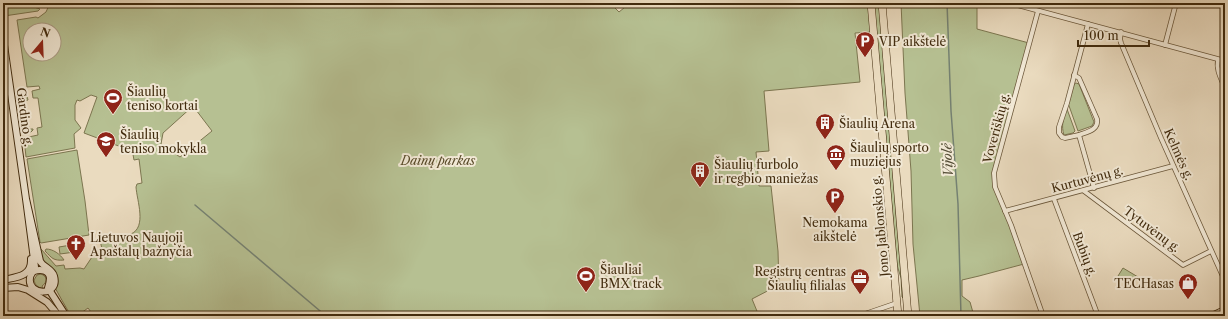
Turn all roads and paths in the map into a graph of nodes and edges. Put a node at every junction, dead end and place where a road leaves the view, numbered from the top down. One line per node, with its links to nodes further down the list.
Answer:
1 (871, 3): 33 (main road, Jono Jablonskio g.)
2 (882, 3): 32 (main road, Jono Jablonskio g.)
3 (1010, 3): 5 (street)
4 (1176, 3): 10 (street)
5 (1025, 5): 6 (street)
6 (1038, 11): 7 (street); 21 (street, Voveriškių g.)
7 (1088, 24): 8 (street); 13 (street)
8 (1121, 32): 10 (street); 16 (street, Kelmės g.)
9 (3, 38): 19 (main road, Gardino g.)
10 (1165, 45): 12 (street)
11 (1225, 49): 12 (street)
12 (1222, 61): 14 (street)
13 (1074, 75): 15 (street); 15 (street)
14 (1225, 88)
15 (1079, 135): 17 (street)
16 (1173, 166): 17 (street, Kurtuvėnų g.); 23 (street, Kelmės g.)
17 (1094, 188): 18 (street, Kurtuvėnų g.)
18 (1084, 191): 20 (street, Kurtuvėnų g.); 23 (street, Tytuvėnų g.)
19 (26, 199): 22 (main road, Gardino g.); 30 (main road, Gardino g.)
20 (1054, 199): 21 (street, Kurtuvėnų g.); 42 (street, Bubių g.)
21 (1005, 211): 41 (street, Voveriškių g.)
22 (29, 227): 24 (main road, Gardino g.); 26 (main road)
23 (1211, 251): 27 (street, Kelmės g.)
24 (34, 271): 25 (main road); 30 (main road, Gardino g.)
25 (30, 277): 26 (main road); 28 (main road)
26 (3, 281)
27 (1225, 281)
28 (31, 284): 29 (main road); 31 (main road)
29 (3, 288): 35 (main road)
30 (51, 288): 31 (main road); 36 (main road, Gardino g.); 37 (main road)
31 (41, 292): 35 (main road)
32 (907, 303): 33 (main road); 40 (main road, Jono Jablonskio g.)
33 (897, 304): 38 (street); 39 (main road, Jono Jablonskio g.)
34 (1225, 311): 43 (highway)
35 (60, 316)
36 (66, 316)
37 (69, 316)
38 (859, 316)
39 (898, 316)
40 (908, 316)
41 (1043, 316)
42 (1098, 316)
43 (1214, 316)

